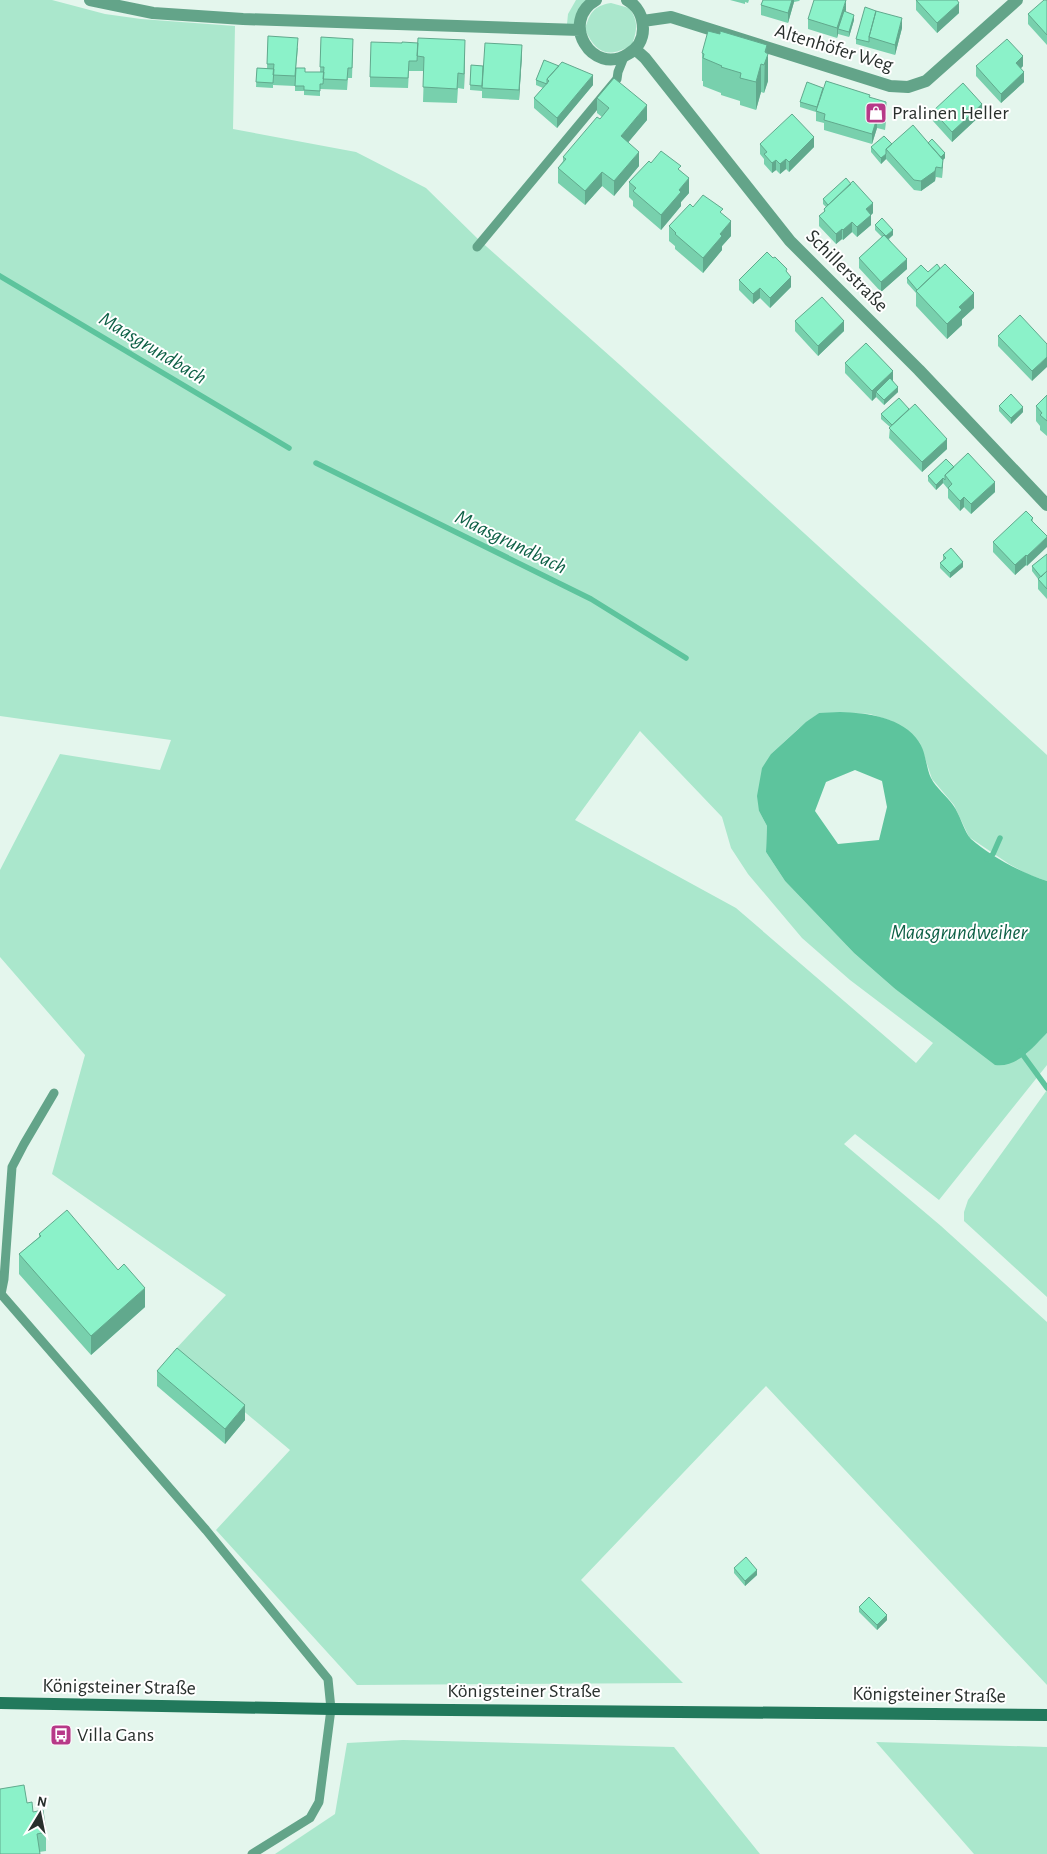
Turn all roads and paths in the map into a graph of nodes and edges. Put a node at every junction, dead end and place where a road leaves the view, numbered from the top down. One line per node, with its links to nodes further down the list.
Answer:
1 (90, 0): 6 (street)
2 (596, 0): 6 (street)
3 (627, 0): 5 (street)
4 (1017, 0): 5 (street, Altenhöfer Weg)
5 (643, 21): 7 (street)
6 (580, 30): 8 (street)
7 (636, 50): 8 (street); 10 (street, Schillerstraße)
8 (624, 57): 9 (lane)
9 (477, 247)
10 (1047, 504)
11 (54, 1093): 13 (lane)
12 (0, 1703): 13 (main road, Königsteiner Straße)
13 (331, 1709): 14 (main road, Königsteiner Straße); 15 (lane)
14 (1047, 1715)
15 (252, 1854)

